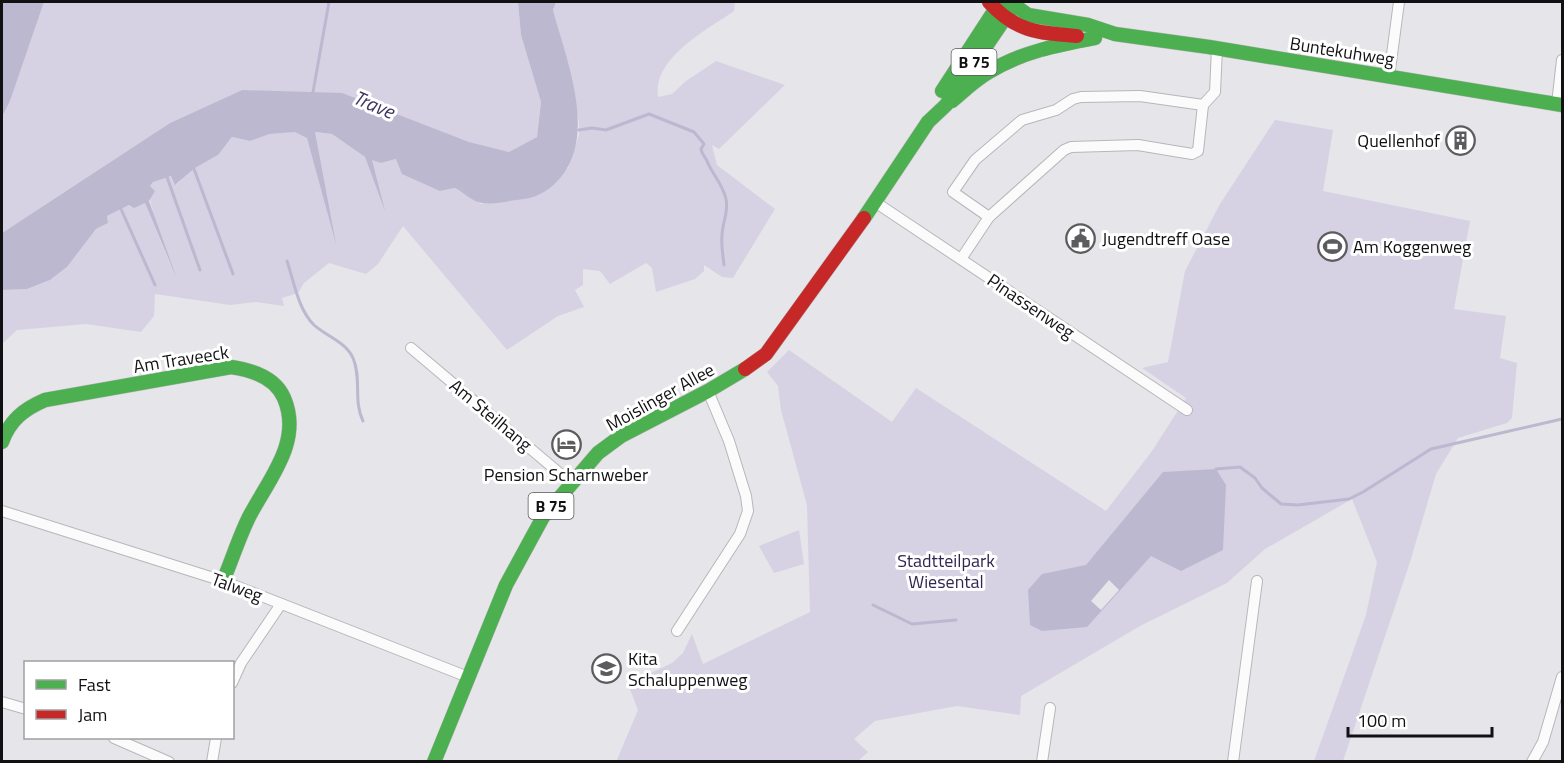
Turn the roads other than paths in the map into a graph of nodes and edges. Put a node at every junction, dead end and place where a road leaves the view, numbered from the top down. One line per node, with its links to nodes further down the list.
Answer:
1 (1399, 2): 8 (street)
2 (1013, 3): 3 (main road, Moislinger Allee / B 75); 4 (main road, Buntekuhweg)
3 (997, 8): 5 (main road, Buntekuhweg); 9 (main road, Moislinger Allee / B 75); 12 (main road, Moislinger Allee / B 75)
4 (1115, 34): 5 (main road, Buntekuhweg); 6 (main road, Buntekuhweg)
5 (1095, 38): 9 (main road)
6 (1217, 48): 8 (main road, Buntekuhweg); 10 (street)
7 (1563, 60): 11 (street)
8 (1389, 77): 11 (main road, Buntekuhweg)
9 (946, 105): 12 (main road, Moislinger Allee / B 75)
10 (1203, 105): 14 (street); 14 (street)
11 (1560, 105)
12 (928, 122): 13 (main road, Moislinger Allee / B 75)
13 (875, 202): 15 (street, Pinassenweg); 17 (main road, Moislinger Allee / B 75)
14 (989, 217): 15 (street)
15 (961, 259): 18 (street, Pinassenweg)
16 (411, 348): 20 (street, Am Steilhang)
17 (708, 392): 20 (main road, Moislinger Allee / B 75); 25 (street)
18 (1187, 410)
19 (2, 442): 22 (main road, Am Traveeck)
20 (570, 482): 26 (main road, Moislinger Allee / B 75)
21 (2, 511): 22 (street, Talweg)
22 (223, 581): 24 (street, Talweg)
23 (1257, 581): 38 (street)
24 (281, 604): 26 (street, Talweg); 28 (street)
25 (676, 631)
26 (468, 677): 36 (main road, Moislinger Allee / B 75)
27 (1563, 677): 39 (street)
28 (234, 679)
29 (2, 702): 30 (street)
30 (24, 708)
31 (1050, 708): 37 (street)
32 (116, 739): 34 (street)
33 (216, 739): 35 (street)
34 (169, 762)
35 (212, 762)
36 (434, 762)
37 (1042, 762)
38 (1233, 762)
39 (1532, 762)

